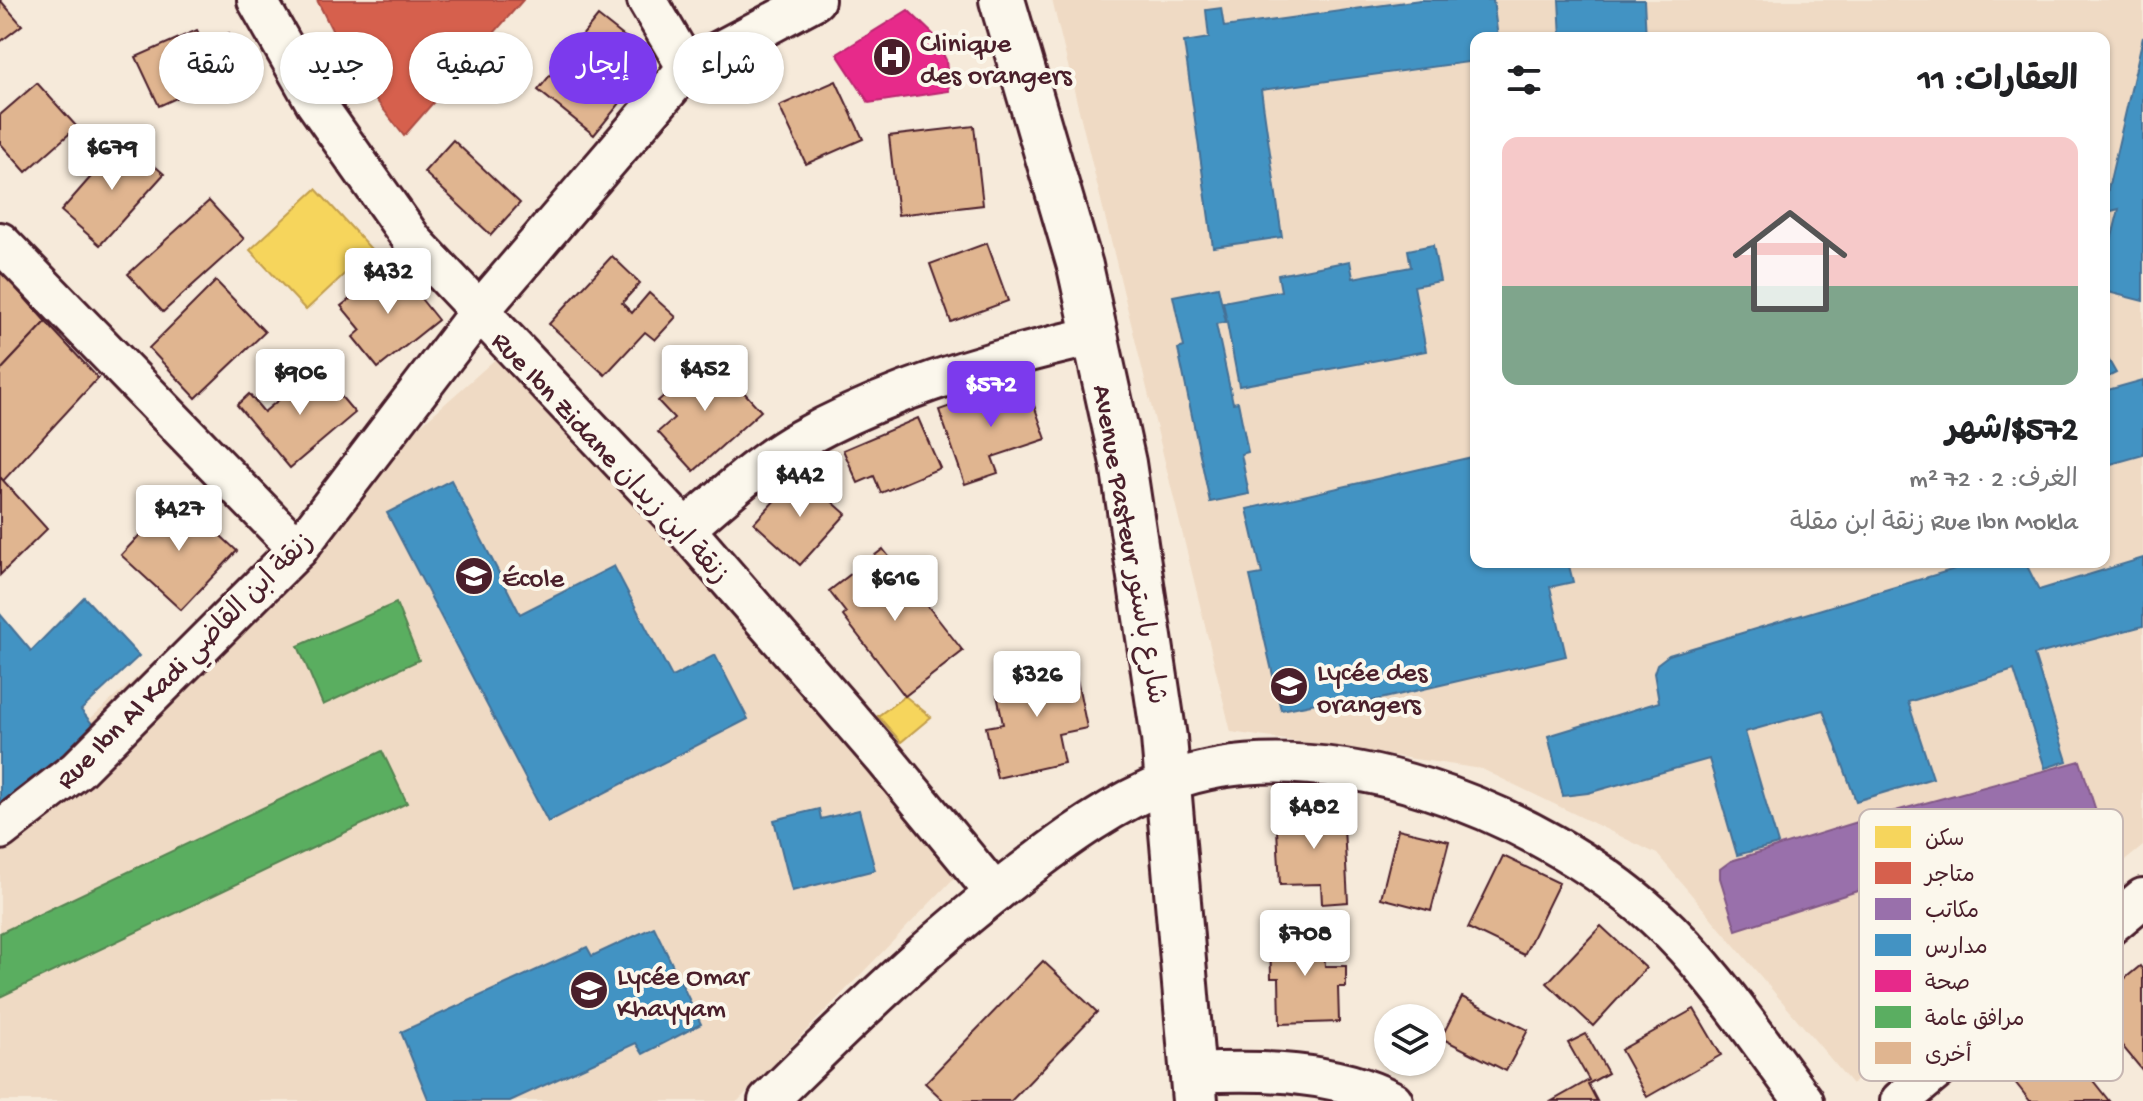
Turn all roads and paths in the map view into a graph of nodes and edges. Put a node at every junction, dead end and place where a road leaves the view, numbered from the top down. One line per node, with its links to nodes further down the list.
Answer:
1 (257, 0): 9 (street, Rue Ibn Zidane زنقة ابن زيدان)
2 (647, 0): 6 (street)
3 (815, 0): 5 (street, Rue Ibn Al Kadi زنقة ابن القاضي)
4 (1002, 0): 10 (street, Avenue Pasteur شارع باستور)
5 (755, 32)
6 (673, 44)
7 (673, 84): 9 (street, Rue Ibn Al Kadi زنقة ابن القاضي)
8 (0, 242): 12 (street)
9 (478, 313): 11 (street, Rue Ibn Zidane زنقة ابن زيدان); 12 (street, Rue Ibn Al Kadi زنقة ابن القاضي)
10 (1095, 336): 11 (street); 13 (street, Avenue Pasteur شارع باستور)
11 (685, 529): 15 (street, Rue Ibn Zidane زنقة ابن زيدان)
12 (298, 549): 14 (street, Rue Ibn Al Kadi زنقة ابن القاضي)
13 (1169, 781): 15 (street); 19 (street, Avenue Pasteur شارع باستور); 22 (street)
14 (0, 830)
15 (995, 893): 20 (street)
16 (2143, 898): 17 (street)
17 (2123, 915)
18 (1924, 1081): 23 (street)
19 (1194, 1087): 21 (street)
20 (768, 1101)
21 (1393, 1101)
22 (1804, 1101)
23 (1900, 1101)

